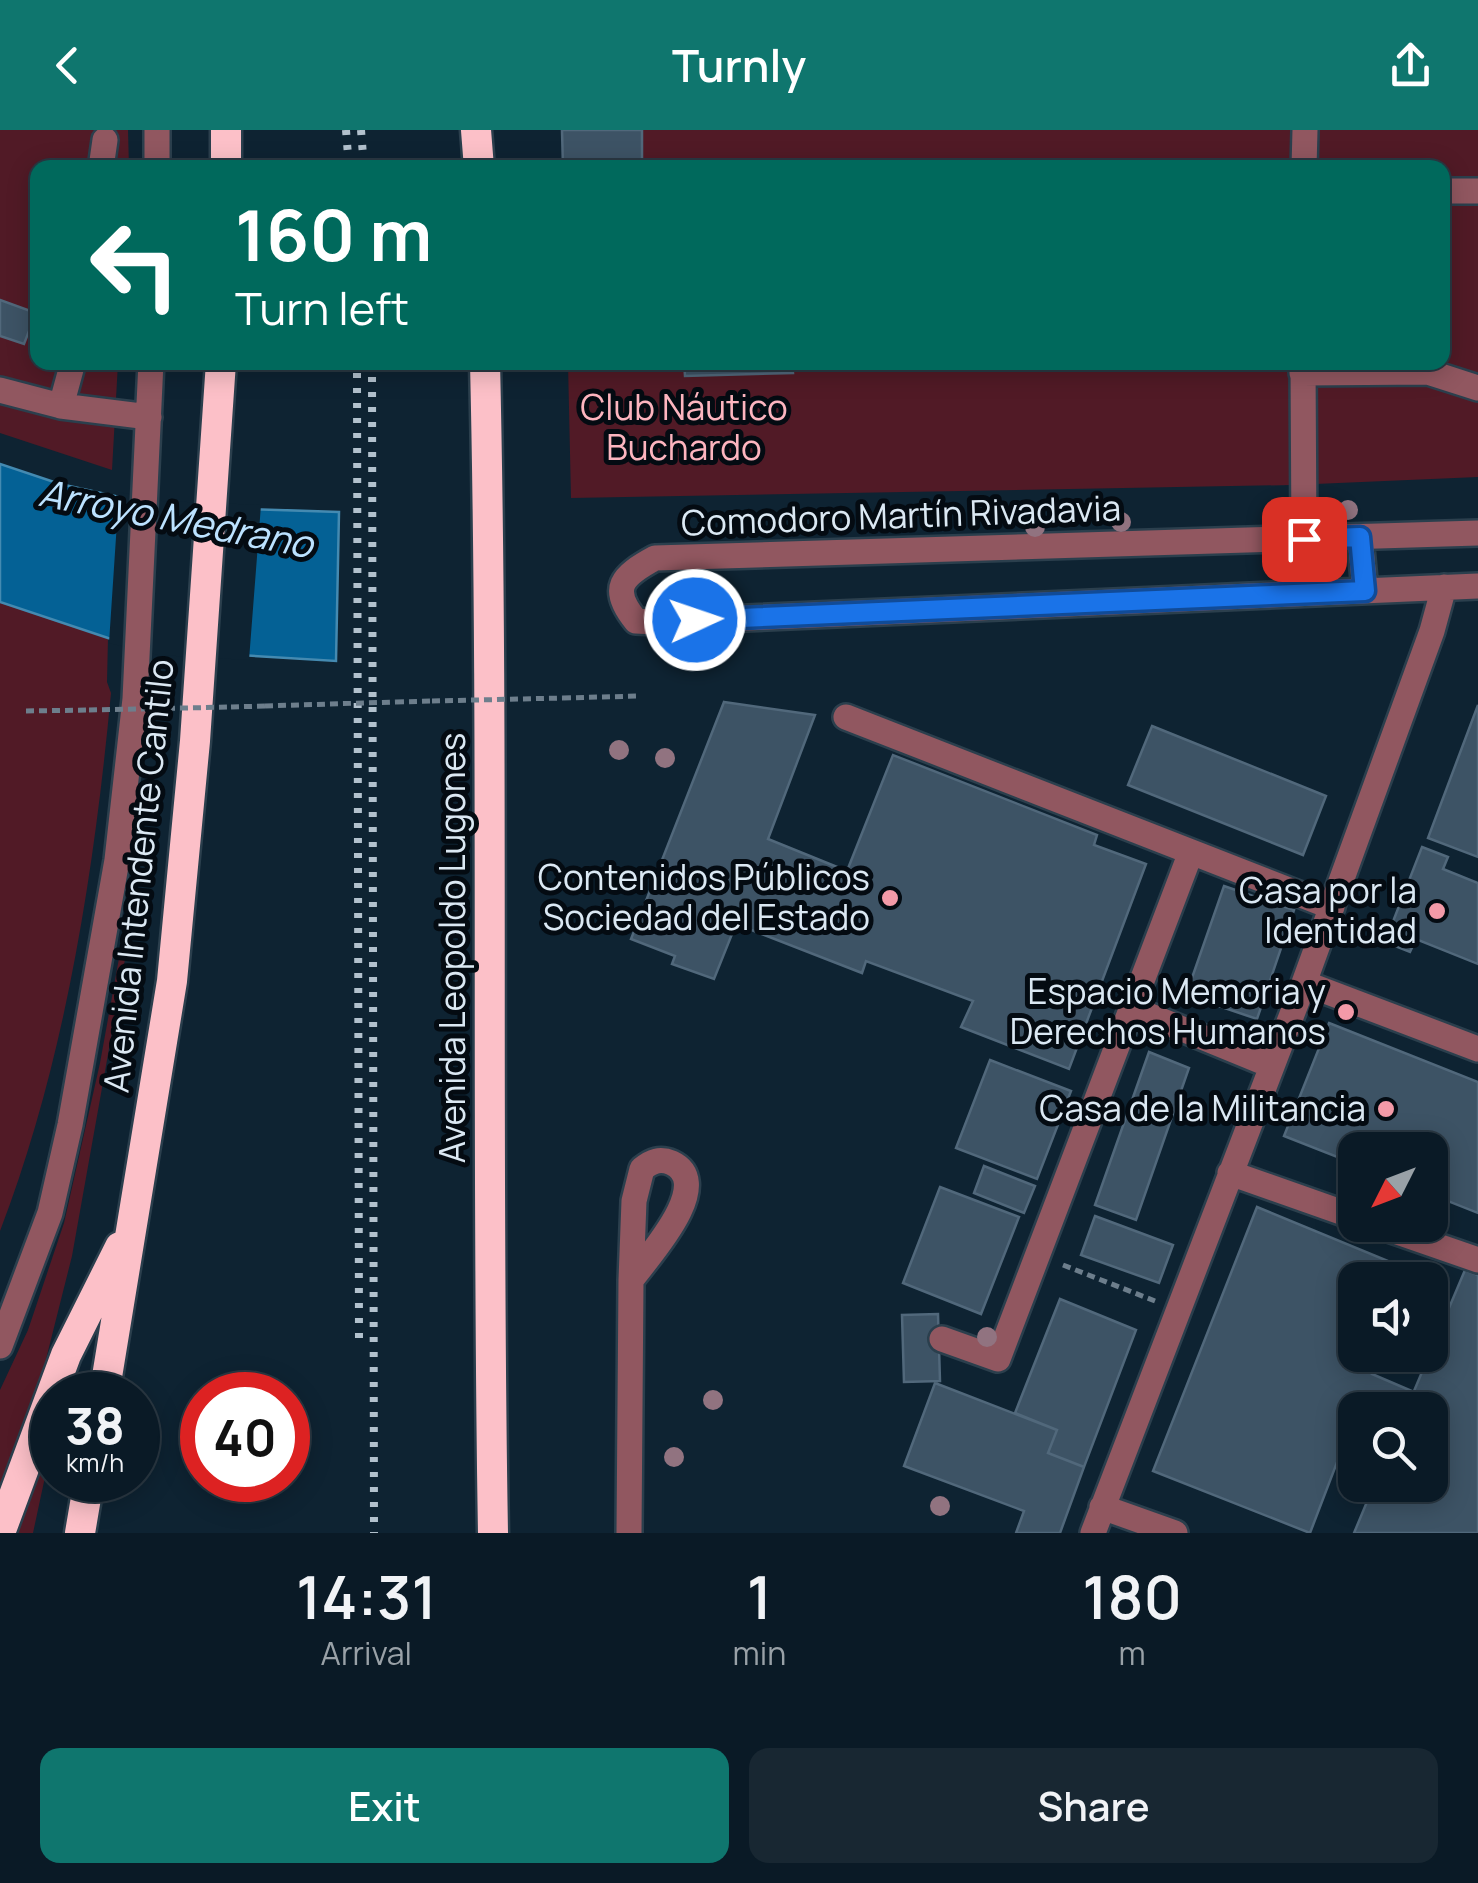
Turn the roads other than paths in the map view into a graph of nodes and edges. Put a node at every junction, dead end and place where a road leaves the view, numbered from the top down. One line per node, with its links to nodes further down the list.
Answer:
1 (157, 130): 7 (street)
2 (226, 130): 8 (highway)
3 (476, 130): 9 (highway)
4 (1305, 130): 10 (street)
5 (106, 140): 6 (street)
6 (102, 160)
7 (157, 160)
8 (226, 160)
9 (478, 160)
10 (1304, 160)
11 (1450, 191): 12 (street)
12 (1478, 191)
13 (70, 370): 21 (street)
14 (151, 370): 22 (street, Avenida Intendente Cantilo)
15 (221, 370): 38 (highway, Avenida Intendente Cantilo)
16 (485, 370): 49 (highway, Avenida Leopoldo Lugones)
17 (1302, 370): 25 (street)
18 (1418, 370): 19 (street)
19 (1478, 388)
20 (0, 390): 21 (street)
21 (61, 406): 22 (street)
22 (149, 416): 43 (street, Avenida Intendente Cantilo)
23 (1478, 533): 24 (street, Comodoro Martín Rivadavia)
24 (1360, 537): 25 (street, Comodoro Martín Rivadavia); 28 (street)
25 (1304, 539): 28 (street, Comodoro Martín Rivadavia)
26 (1478, 586): 27 (street, Comodoro Martín Rivadavia)
27 (1444, 587): 28 (street, Comodoro Martín Rivadavia); 31 (street)
28 (1365, 591)
29 (846, 718): 30 (street)
30 (1192, 852): 31 (street); 33 (street)
31 (1332, 907): 32 (street)
32 (1304, 983): 34 (street); 35 (street)
33 (1130, 1008): 35 (street); 42 (street)
34 (1478, 1050)
35 (1270, 1065): 36 (street)
36 (1230, 1173): 37 (street); 46 (street)
37 (1338, 1211)
38 (134, 1218): 44 (highway, Avenida Intendente Cantilo); 47 (highway)
39 (1426, 1242): 40 (street)
40 (1478, 1260)
41 (631, 1280): 50 (street)
42 (942, 1339)
43 (0, 1346)
44 (108, 1372)
45 (85, 1502): 48 (highway)
46 (1102, 1506): 51 (street); 52 (street)
47 (0, 1533)
48 (80, 1533)
49 (493, 1533)
50 (629, 1533)
51 (1092, 1533)
52 (1175, 1533)

